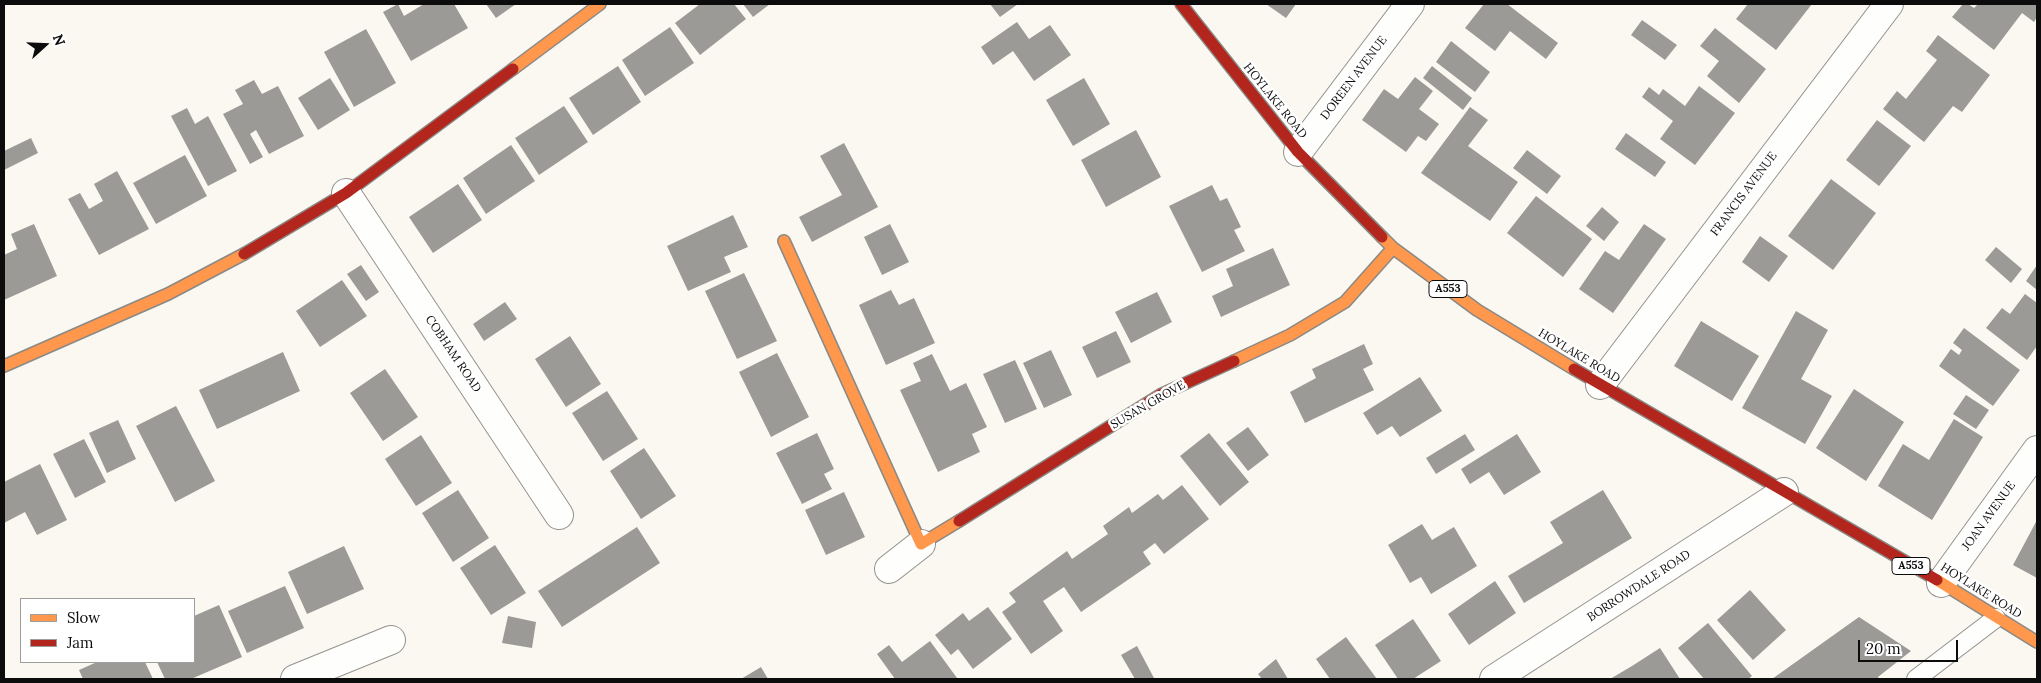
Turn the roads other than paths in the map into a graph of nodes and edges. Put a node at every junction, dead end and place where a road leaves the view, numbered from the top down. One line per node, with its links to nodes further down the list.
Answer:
1 (600, 4): 6 (street)
2 (1181, 4): 5 (street, HOYLAKE ROAD / A553)
3 (1410, 4): 5 (street, DOREEN AVENUE)
4 (1889, 4): 10 (street, FRANCIS AVENUE)
5 (1298, 152): 8 (street, HOYLAKE ROAD / A553)
6 (346, 193): 9 (street); 13 (street, COBHAM ROAD)
7 (784, 241): 14 (street)
8 (1393, 248): 10 (street, HOYLAKE ROAD / A553); 14 (street, SUSAN GROVE)
9 (4, 366)
10 (1600, 385): 12 (street, HOYLAKE ROAD / A553)
11 (2037, 450): 16 (street, JOAN AVENUE)
12 (1784, 492): 16 (street, HOYLAKE ROAD / A553); 21 (street, BORROWDALE ROAD)
13 (559, 515)
14 (921, 544): 15 (street, SUSAN GROVE)
15 (890, 569)
16 (1941, 583): 17 (street, HOYLAKE ROAD / A553)
17 (1996, 618): 19 (street, HOYLAKE ROAD / A553); 22 (lane)
18 (391, 640): 20 (street)
19 (2037, 642)
20 (296, 679)
21 (1494, 679)
22 (1916, 679)

